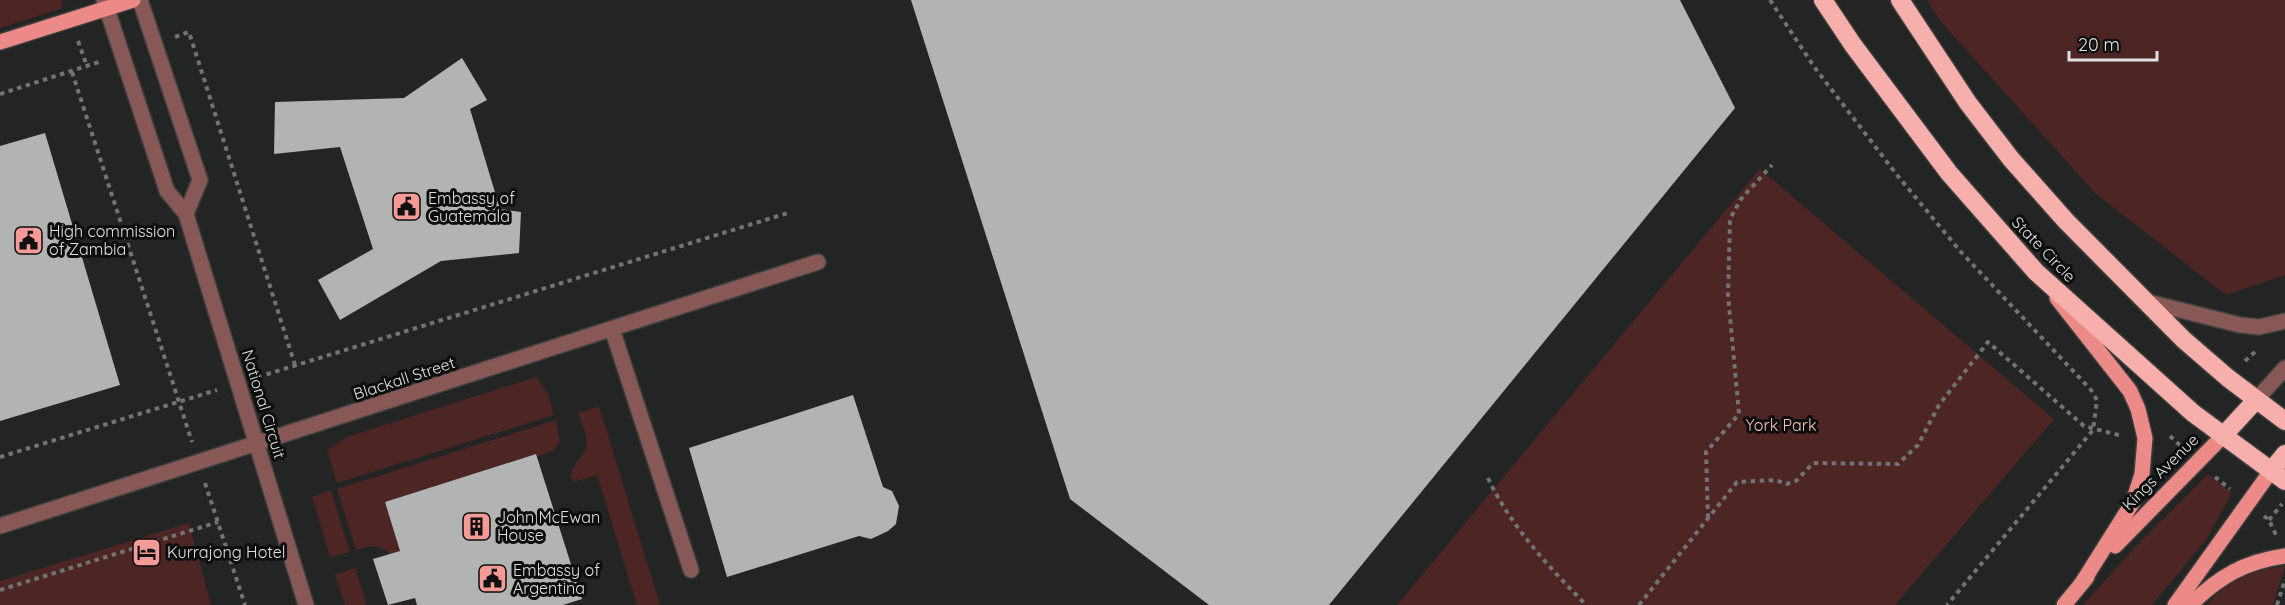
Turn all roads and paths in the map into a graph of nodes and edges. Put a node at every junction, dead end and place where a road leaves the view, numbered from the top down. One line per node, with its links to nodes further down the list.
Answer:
1 (133, 0): 6 (main road)
2 (140, 0): 14 (street)
3 (1770, 0): 26 (path)
4 (1823, 0): 16 (highway, State Circle)
5 (1900, 0): 17 (highway)
6 (105, 4): 8 (main road); 14 (street, National Circuit)
7 (173, 38): 20 (path)
8 (0, 42)
9 (81, 47): 10 (path)
10 (72, 72): 11 (path); 24 (path)
11 (0, 94)
12 (1772, 165): 40 (path)
13 (791, 212): 20 (path)
14 (186, 214): 22 (street, National Circuit)
15 (818, 262): 19 (street, Blackall Street)
16 (2036, 272): 28 (highway, State Circle); 46 (main road)
17 (2144, 301): 18 (street); 23 (highway)
18 (2285, 321)
19 (612, 329): 31 (street, Blackall Street); 44 (street)
20 (295, 365): 22 (path)
21 (2285, 368): 23 (street, Kings Avenue)
22 (239, 383): 24 (path); 31 (street, National Circuit)
23 (2256, 400): 25 (highway); 28 (highway, Kings Avenue)
24 (179, 401): 30 (path); 33 (path)
25 (2285, 421)
26 (2093, 430): 29 (path); 40 (path); 52 (path)
27 (2170, 436): 34 (path)
28 (2223, 436): 34 (main road, Kings Avenue); 35 (highway, State Circle)
29 (2127, 437)
30 (191, 438)
31 (257, 444): 42 (street, Blackall Street); 49 (street, National Circuit)
32 (2285, 453): 35 (highway)
33 (0, 457)
34 (2197, 461): 39 (path); 46 (main road, Kings Avenue)
35 (2278, 476): 39 (main road)
36 (1488, 478): 50 (path)
37 (208, 491): 41 (path)
38 (2285, 500): 39 (path)
39 (2247, 502): 54 (main road)
40 (1708, 519): 51 (path)
41 (218, 522): 47 (path); 48 (path)
42 (0, 526)
43 (2285, 556): 55 (main road)
44 (691, 570)
45 (2285, 579): 56 (path)
46 (2082, 583): 53 (main road, Kings Avenue)
47 (0, 590)
48 (244, 604)
49 (306, 605)
50 (1586, 605)
51 (1639, 605)
52 (1947, 605)
53 (2064, 605)
54 (2175, 605)
55 (2190, 605)
56 (2277, 605)

